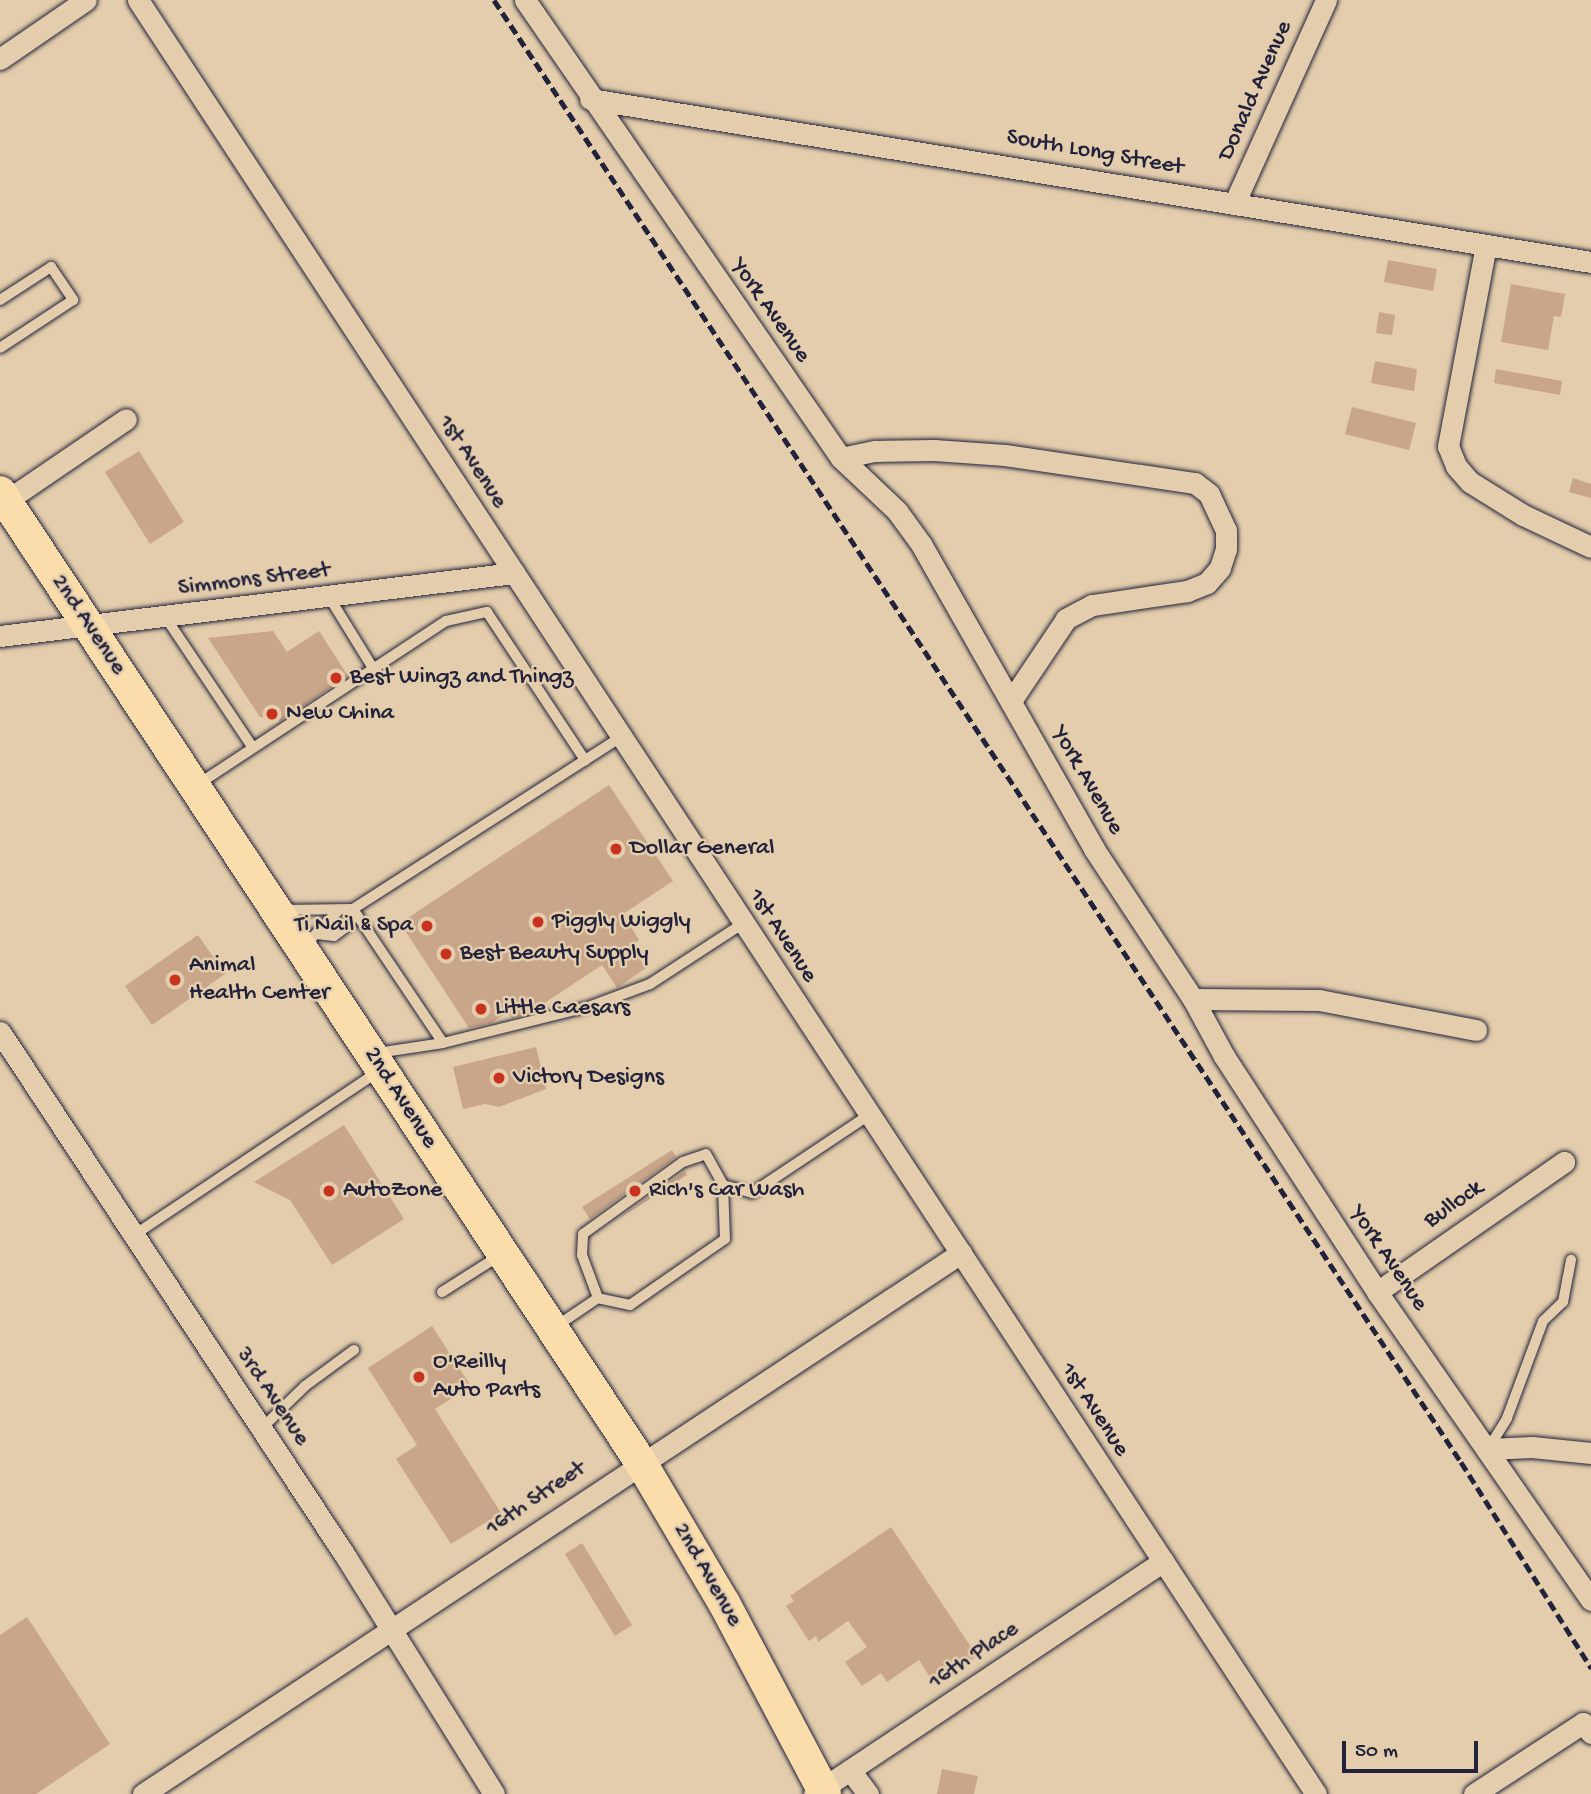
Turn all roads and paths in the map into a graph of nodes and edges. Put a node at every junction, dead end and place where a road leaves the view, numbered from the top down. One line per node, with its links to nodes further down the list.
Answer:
1 (86, 0): 5 (street)
2 (138, 0): 16 (street, 1st Avenue)
3 (525, 0): 6 (street, York Avenue)
4 (1326, 0): 7 (street, Donald Avenue)
5 (0, 60)
6 (590, 99): 7 (street, South Long Street); 13 (street, York Avenue)
7 (1234, 204): 8 (street, South Long Street)
8 (1486, 245): 9 (street, South Long Street); 15 (street)
9 (1591, 262)
10 (0, 300): 11 (lane)
11 (0, 348)
12 (126, 419): 14 (street)
13 (841, 458): 22 (street, York Avenue); 22 (street)
14 (3, 497): 19 (main road, 2nd Avenue)
15 (1591, 547)
16 (514, 573): 17 (street, Simmons Street); 23 (street, 1st Avenue)
17 (329, 597): 18 (street, Simmons Street); 21 (lane)
18 (166, 618): 19 (street, Simmons Street); 24 (lane)
19 (87, 623): 20 (street, Simmons Street); 26 (main road, 2nd Avenue)
20 (0, 636)
21 (374, 670): 24 (lane); 25 (lane)
22 (1011, 701): 32 (street, York Avenue)
23 (621, 737): 25 (lane); 30 (street, 1st Avenue)
24 (253, 748): 26 (lane)
25 (585, 760): 27 (lane)
26 (194, 786): 28 (main road, 2nd Avenue)
27 (353, 909): 29 (lane); 31 (lane); 35 (lane)
28 (278, 910): 29 (lane); 31 (main road, 2nd Avenue)
29 (338, 911): 31 (lane)
30 (743, 924): 35 (lane); 37 (street, 1st Avenue)
31 (309, 940): 36 (main road, 2nd Avenue)
32 (1193, 999): 33 (street); 45 (street, York Avenue)
33 (1476, 1030)
34 (0, 1032): 40 (street, 3rd Avenue)
35 (443, 1043): 36 (lane)
36 (376, 1062): 40 (lane); 41 (main road, 2nd Avenue)
37 (869, 1115): 39 (lane); 42 (street, 1st Avenue)
38 (1564, 1162): 45 (street, Bullock)
39 (723, 1185): 46 (lane); 46 (lane)
40 (134, 1235): 49 (street, 3rd Avenue)
41 (502, 1253): 44 (lane); 47 (main road, 2nd Avenue)
42 (961, 1253): 52 (street, 16th Street); 53 (street, 1st Avenue)
43 (1571, 1260): 50 (lane)
44 (442, 1292)
45 (1377, 1292): 50 (street, York Avenue)
46 (598, 1298): 47 (lane)
47 (552, 1329): 52 (main road, 2nd Avenue)
48 (354, 1350): 49 (lane)
49 (262, 1428): 55 (street, 3rd Avenue)
50 (1488, 1449): 51 (street); 54 (street, York Avenue)
51 (1591, 1453)
52 (639, 1461): 55 (street, 16th Street); 58 (main road, 2nd Avenue)
53 (1164, 1561): 57 (street, 16th Place); 62 (street, 1st Avenue)
54 (1591, 1600)
55 (388, 1629): 59 (street, 16th Street); 60 (street, 3rd Avenue)
56 (1587, 1728): 63 (street)
57 (850, 1770): 58 (street, 16th Place); 61 (street)
58 (820, 1792)
59 (143, 1794)
60 (494, 1794)
61 (867, 1794)
62 (1316, 1794)
63 (1474, 1794)

